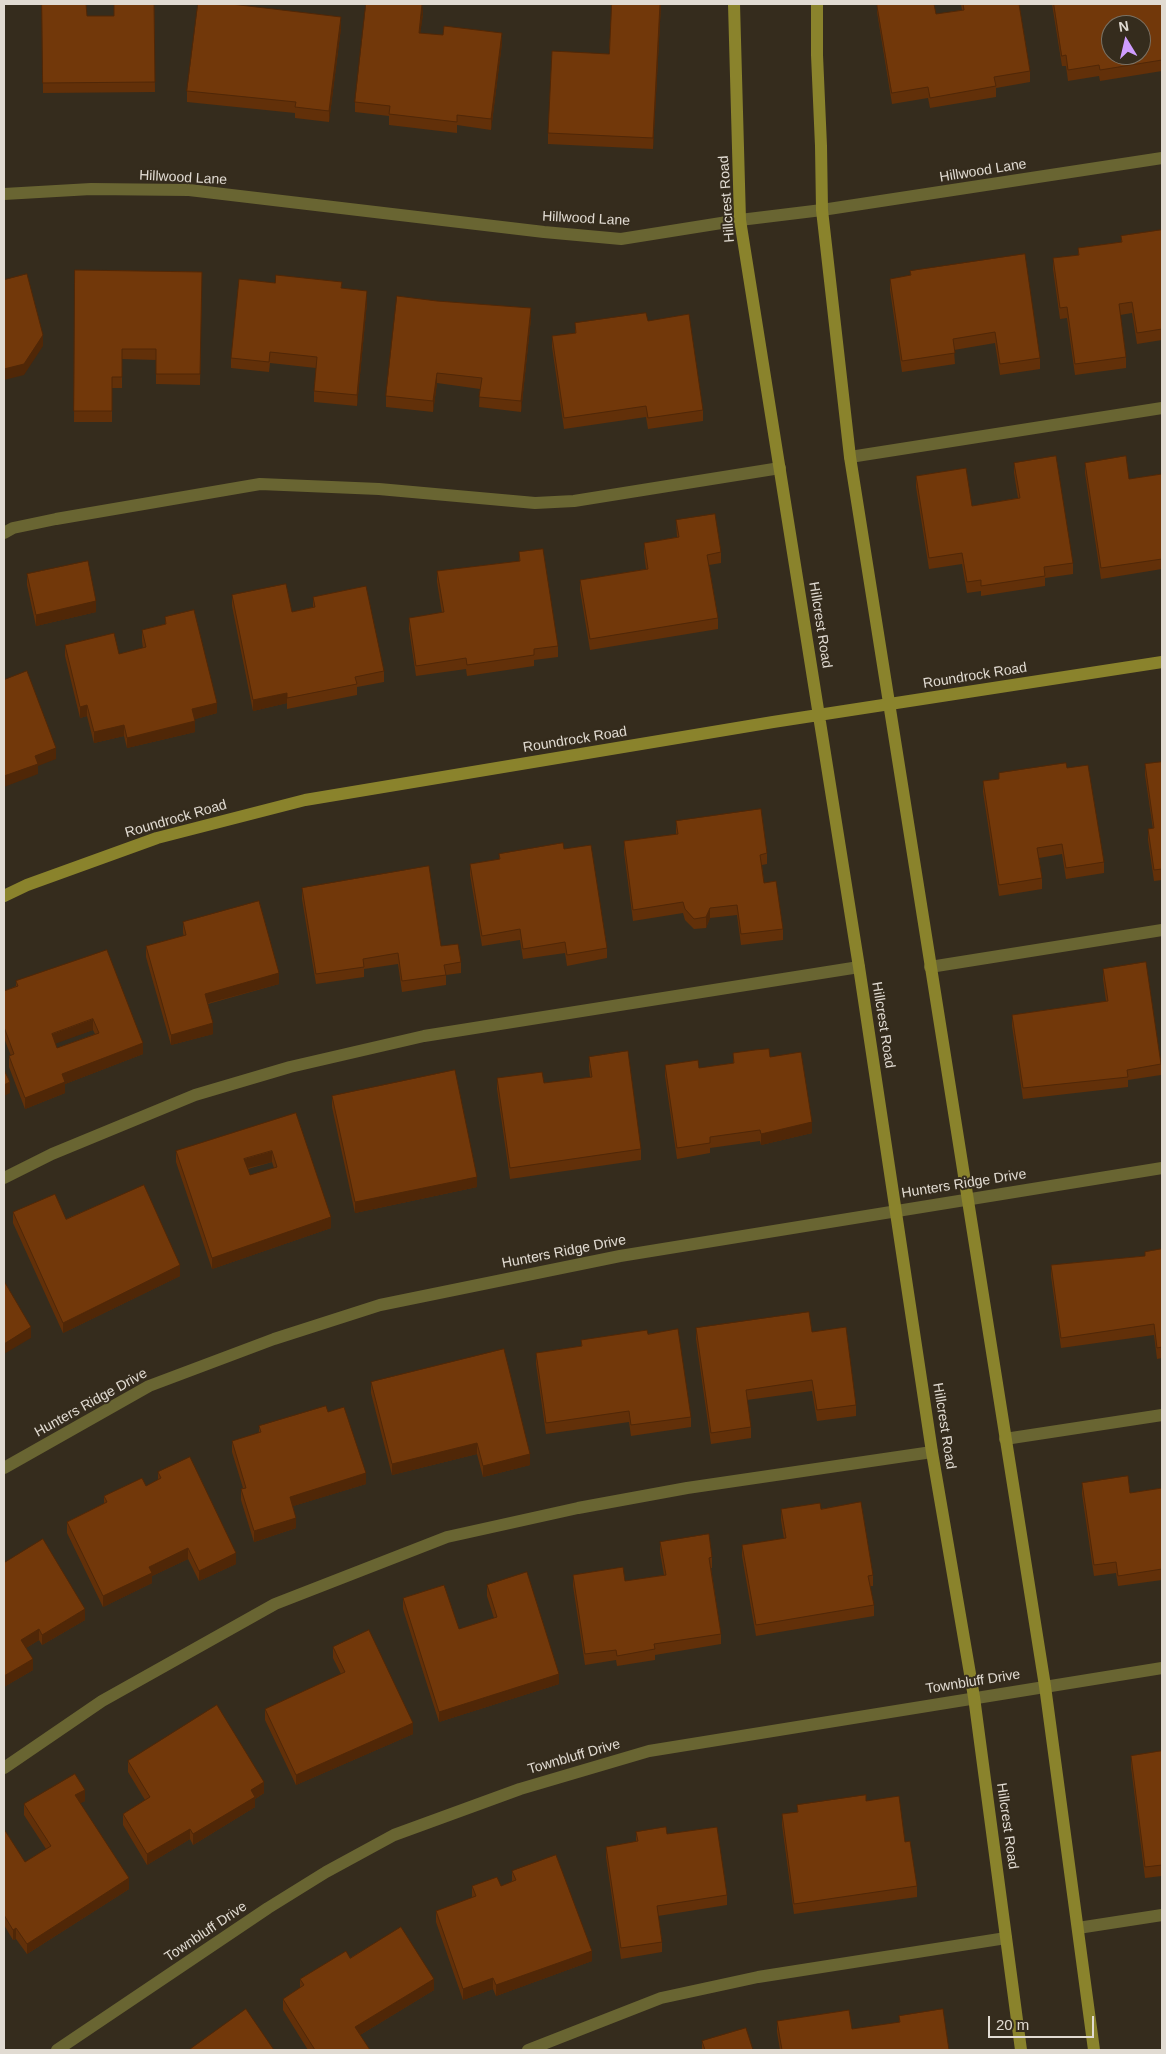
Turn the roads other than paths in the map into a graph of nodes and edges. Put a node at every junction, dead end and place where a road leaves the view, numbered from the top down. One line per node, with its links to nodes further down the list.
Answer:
1 (734, 4): 6 (main road, Hillcrest Road)
2 (817, 4): 5 (main road)
3 (1162, 158): 5 (street, Hillwood Lane)
4 (4, 194): 6 (street, Hillwood Lane)
5 (822, 210): 6 (street, Hillwood Lane); 8 (main road)
6 (740, 220): 9 (main road, Hillcrest Road)
7 (1162, 408): 8 (street)
8 (850, 457): 12 (main road)
9 (780, 468): 10 (street); 13 (main road, Hillcrest Road)
10 (4, 533)
11 (1162, 662): 12 (main road, Roundrock Road)
12 (888, 704): 13 (main road, Roundrock Road); 17 (main road)
13 (818, 715): 14 (main road, Roundrock Road); 16 (main road, Hillcrest Road)
14 (4, 896)
15 (1162, 930): 17 (street)
16 (858, 967): 19 (street); 21 (main road, Hillcrest Road)
17 (930, 967): 20 (main road)
18 (1162, 1168): 20 (street, Hunters Ridge Drive)
19 (4, 1178)
20 (967, 1198): 21 (street, Hunters Ridge Drive); 23 (main road)
21 (896, 1210): 24 (main road, Hillcrest Road); 25 (street, Hunters Ridge Drive)
22 (1162, 1415): 23 (street)
23 (1004, 1439): 27 (main road)
24 (932, 1452): 28 (main road, Hillcrest Road); 29 (street)
25 (4, 1468)
26 (1162, 1668): 27 (street, Townbluff Drive)
27 (1045, 1686): 28 (street, Townbluff Drive); 31 (main road)
28 (974, 1697): 32 (main road, Hillcrest Road); 33 (street, Townbluff Drive)
29 (4, 1768)
30 (1162, 1915): 31 (street)
31 (1078, 1928): 36 (main road)
32 (1006, 1938): 34 (street); 35 (main road, Hillcrest Road)
33 (58, 2050)
34 (528, 2050)
35 (1021, 2050)
36 (1094, 2050)

